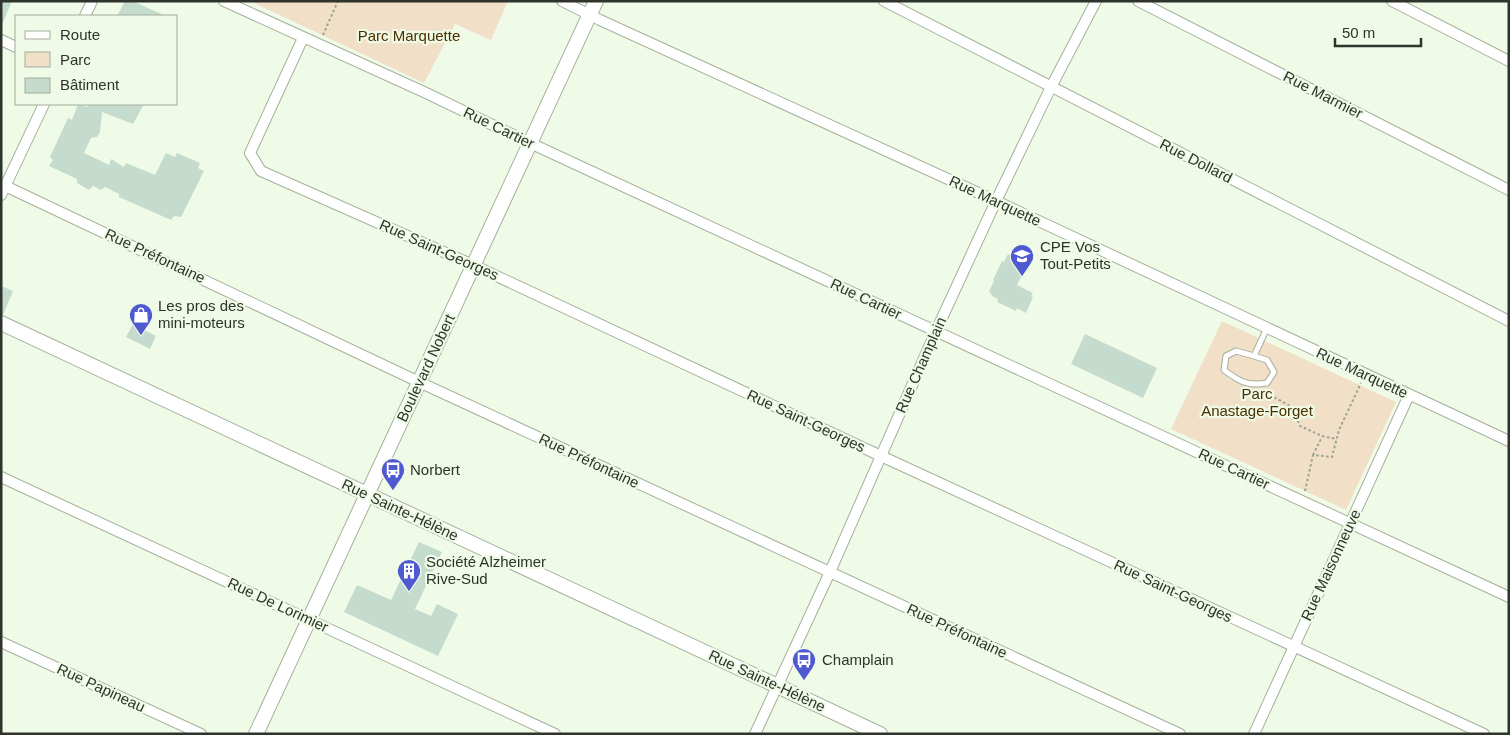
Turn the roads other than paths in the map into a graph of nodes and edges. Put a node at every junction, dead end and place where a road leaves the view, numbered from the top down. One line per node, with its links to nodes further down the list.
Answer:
1 (92, 1): 9 (street)
2 (224, 1): 11 (street, Rue Cartier)
3 (562, 1): 10 (street, Rue Marquette)
4 (596, 1): 10 (street, Boulevard Nobert)
5 (884, 1): 15 (street, Rue Dollard)
6 (1096, 1): 15 (street, Rue Champlain)
7 (1138, 1): 19 (street, Rue Marmier)
8 (1392, 1): 14 (street)
9 (85, 15)
10 (590, 15): 17 (street, Boulevard Nobert); 20 (street, Rue Marquette)
11 (303, 38): 17 (street, Rue Cartier); 21 (street, Rue Saint-Georges)
12 (1, 40): 13 (street)
13 (15, 47)
14 (1509, 61)
15 (1051, 87): 20 (street, Rue Champlain); 22 (street, Rue Dollard)
16 (44, 105): 18 (street)
17 (530, 143): 21 (street, Boulevard Nobert); 25 (street, Rue Cartier)
18 (3, 188): 27 (street, Rue Préfontaine)
19 (1509, 190)
20 (996, 201): 24 (street, Rue Marquette); 25 (street, Rue Champlain)
21 (474, 265): 27 (street, Boulevard Nobert); 30 (street, Rue Saint-Georges)
22 (1509, 321)
23 (1, 323): 32 (street, Rue Sainte-Hélène)
24 (1267, 328): 26 (lane); 28 (street, Rue Marquette)
25 (936, 331): 30 (street, Rue Champlain); 33 (street, Rue Cartier)
26 (1254, 356): 26 (lane)
27 (419, 382): 32 (street, Boulevard Nobert); 34 (street, Rue Préfontaine)
28 (1409, 395): 29 (street, Rue Marquette); 33 (street, Rue Maisonneuve)
29 (1509, 441)
30 (881, 456): 34 (street, Rue Champlain); 38 (street, Rue Saint-Georges)
31 (1, 477): 36 (street, Rue De Lorimier)
32 (367, 494): 36 (street, Boulevard Nobert); 39 (street, Rue Sainte-Hélène)
33 (1351, 523): 35 (street, Rue Cartier); 38 (street, Rue Maisonneuve)
34 (830, 572): 39 (street, Rue Champlain); 45 (street, Rue Préfontaine)
35 (1509, 597)
36 (309, 619): 41 (street, Boulevard Nobert); 42 (street, Rue De Lorimier)
37 (1, 642): 40 (street, Rue Papineau)
38 (1294, 647): 46 (street, Rue Maisonneuve); 47 (street, Rue Saint-Georges)
39 (777, 686): 43 (street, Rue Champlain); 44 (street, Rue Sainte-Hélène)
40 (201, 734)
41 (256, 734)
42 (555, 734)
43 (754, 734)
44 (880, 734)
45 (1180, 734)
46 (1254, 734)
47 (1484, 734)

